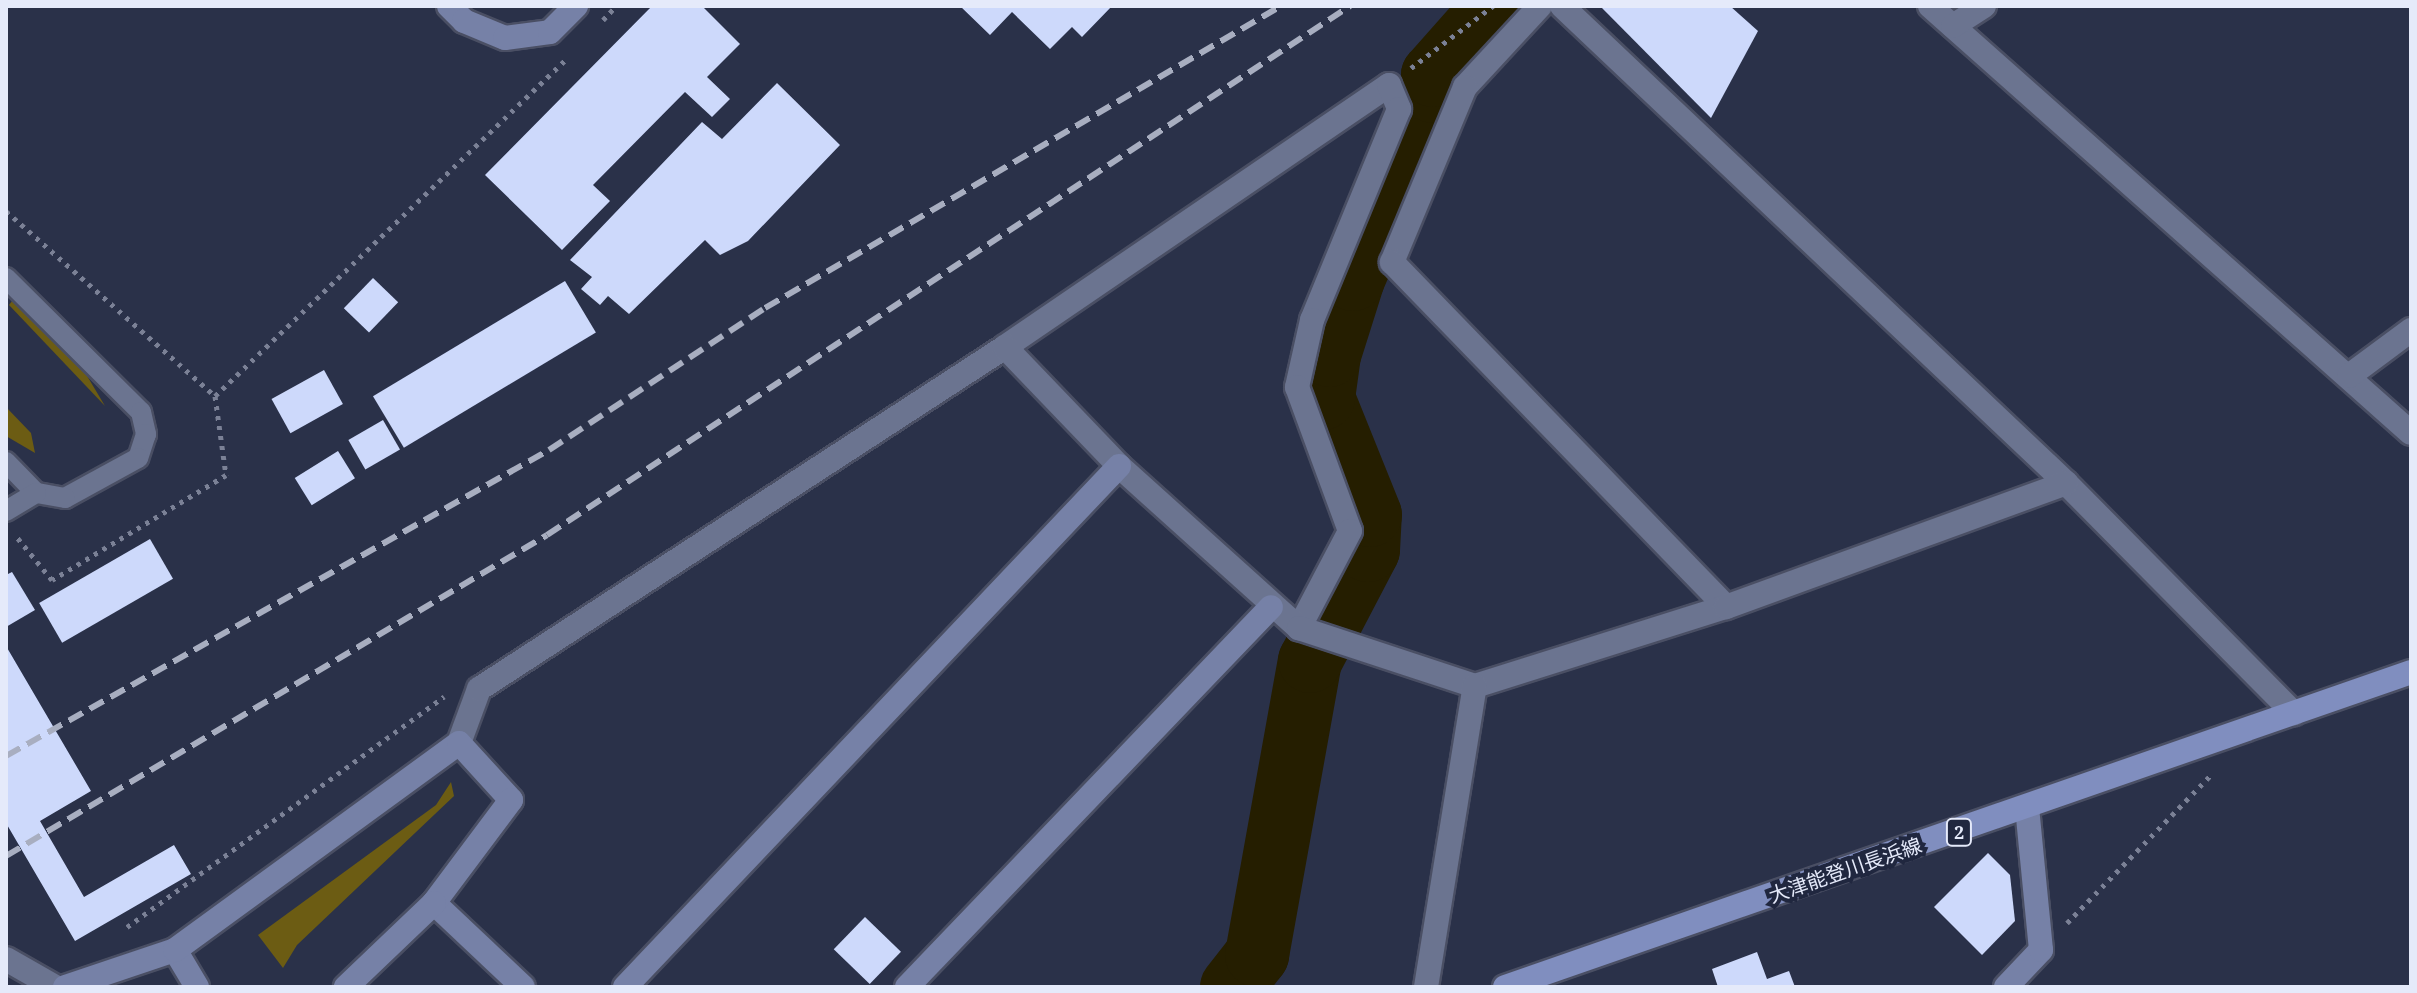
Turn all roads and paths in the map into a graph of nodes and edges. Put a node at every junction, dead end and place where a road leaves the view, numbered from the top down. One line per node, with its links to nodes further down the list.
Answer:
1 (449, 6): 2 (street)
2 (576, 6)
3 (616, 6): 10 (path)
4 (1493, 6): 12 (path)
5 (1540, 6): 25 (street)
6 (1562, 6): 21 (street)
7 (1930, 6): 9 (street)
8 (1984, 6): 9 (street)
9 (1953, 26): 16 (street)
10 (594, 29)
11 (572, 52): 17 (path)
12 (1389, 85): 15 (street); 26 (street)
13 (6, 278): 22 (lane)
14 (2411, 330): 16 (street)
15 (1005, 347): 20 (street); 31 (street)
16 (2349, 376): 18 (street)
17 (215, 396)
18 (2411, 433)
19 (6, 462): 22 (lane)
20 (1119, 466): 24 (street); 44 (street)
21 (2066, 483): 25 (street); 30 (street)
22 (36, 493): 23 (lane)
23 (6, 511)
24 (1271, 607): 26 (street); 45 (street)
25 (1726, 607): 28 (street)
26 (1302, 630): 28 (street)
27 (2411, 672): 30 (main road, 大津能登川長浜線 / 2)
28 (1475, 686): 46 (street)
29 (444, 697): 35 (path)
30 (2294, 713): 33 (main road, 大津能登川長浜線 / 2)
31 (459, 743): 34 (street); 36 (street)
32 (2215, 770): 37 (path)
33 (2027, 808): 37 (street); 47 (main road, 大津能登川長浜線 / 2)
34 (434, 903): 42 (street); 43 (street)
35 (127, 927)
36 (175, 950): 40 (street); 41 (street)
37 (2041, 950): 48 (street)
38 (6, 959): 39 (street)
39 (55, 987)
40 (65, 987)
41 (197, 987)
42 (346, 987)
43 (523, 987)
44 (625, 987)
45 (907, 987)
46 (1426, 987)
47 (1505, 987)
48 (2006, 987)

